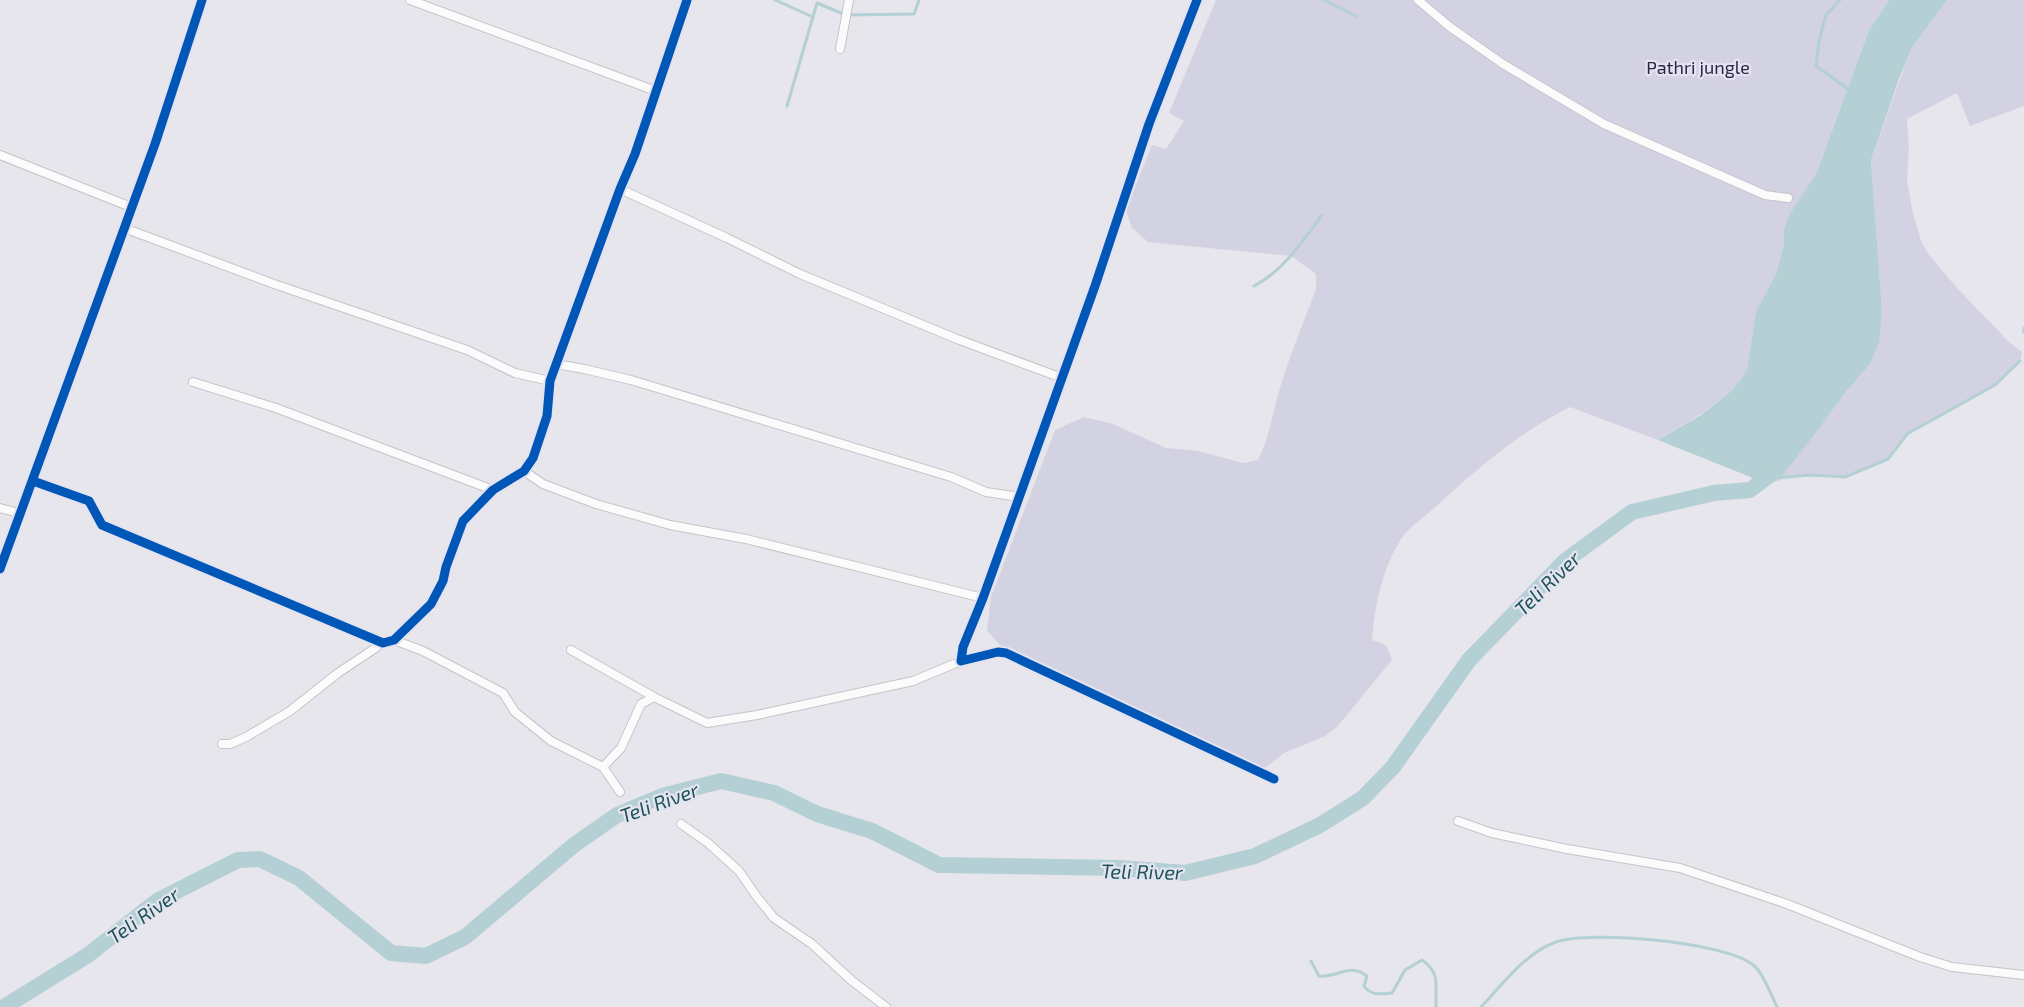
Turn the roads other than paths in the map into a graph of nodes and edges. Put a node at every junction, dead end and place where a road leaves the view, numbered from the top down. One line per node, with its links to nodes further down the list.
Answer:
1 (202, 0): 12 (street)
2 (410, 0): 8 (street)
3 (687, 0): 8 (street)
4 (849, 0): 7 (street)
5 (1197, 0): 15 (street)
6 (1418, 0): 11 (street)
7 (840, 49)
8 (656, 90): 10 (street)
9 (0, 155): 12 (street)
10 (620, 189): 14 (street); 15 (street)
11 (1788, 198)
12 (131, 207): 13 (street)
13 (124, 228): 16 (street); 19 (street)
14 (556, 364): 16 (street); 21 (street)
15 (1062, 378): 21 (street)
16 (550, 381): 18 (street)
17 (193, 382): 20 (street)
18 (524, 471): 20 (street); 25 (street)
19 (33, 481): 23 (street); 27 (street)
20 (494, 490): 26 (street)
21 (1019, 497): 25 (street)
22 (0, 508): 23 (street)
23 (19, 513): 24 (street)
24 (0, 569)
25 (983, 598): 29 (street)
26 (394, 640): 27 (street); 32 (street)
27 (383, 643): 31 (street)
28 (571, 650): 30 (street)
29 (962, 661): 30 (street); 33 (street)
30 (654, 697): 32 (street)
31 (222, 744)
32 (603, 767): 34 (street)
33 (1274, 779)
34 (620, 792)
35 (1458, 821): 37 (street)
36 (681, 824): 38 (street)
37 (2024, 975)
38 (886, 1007)

